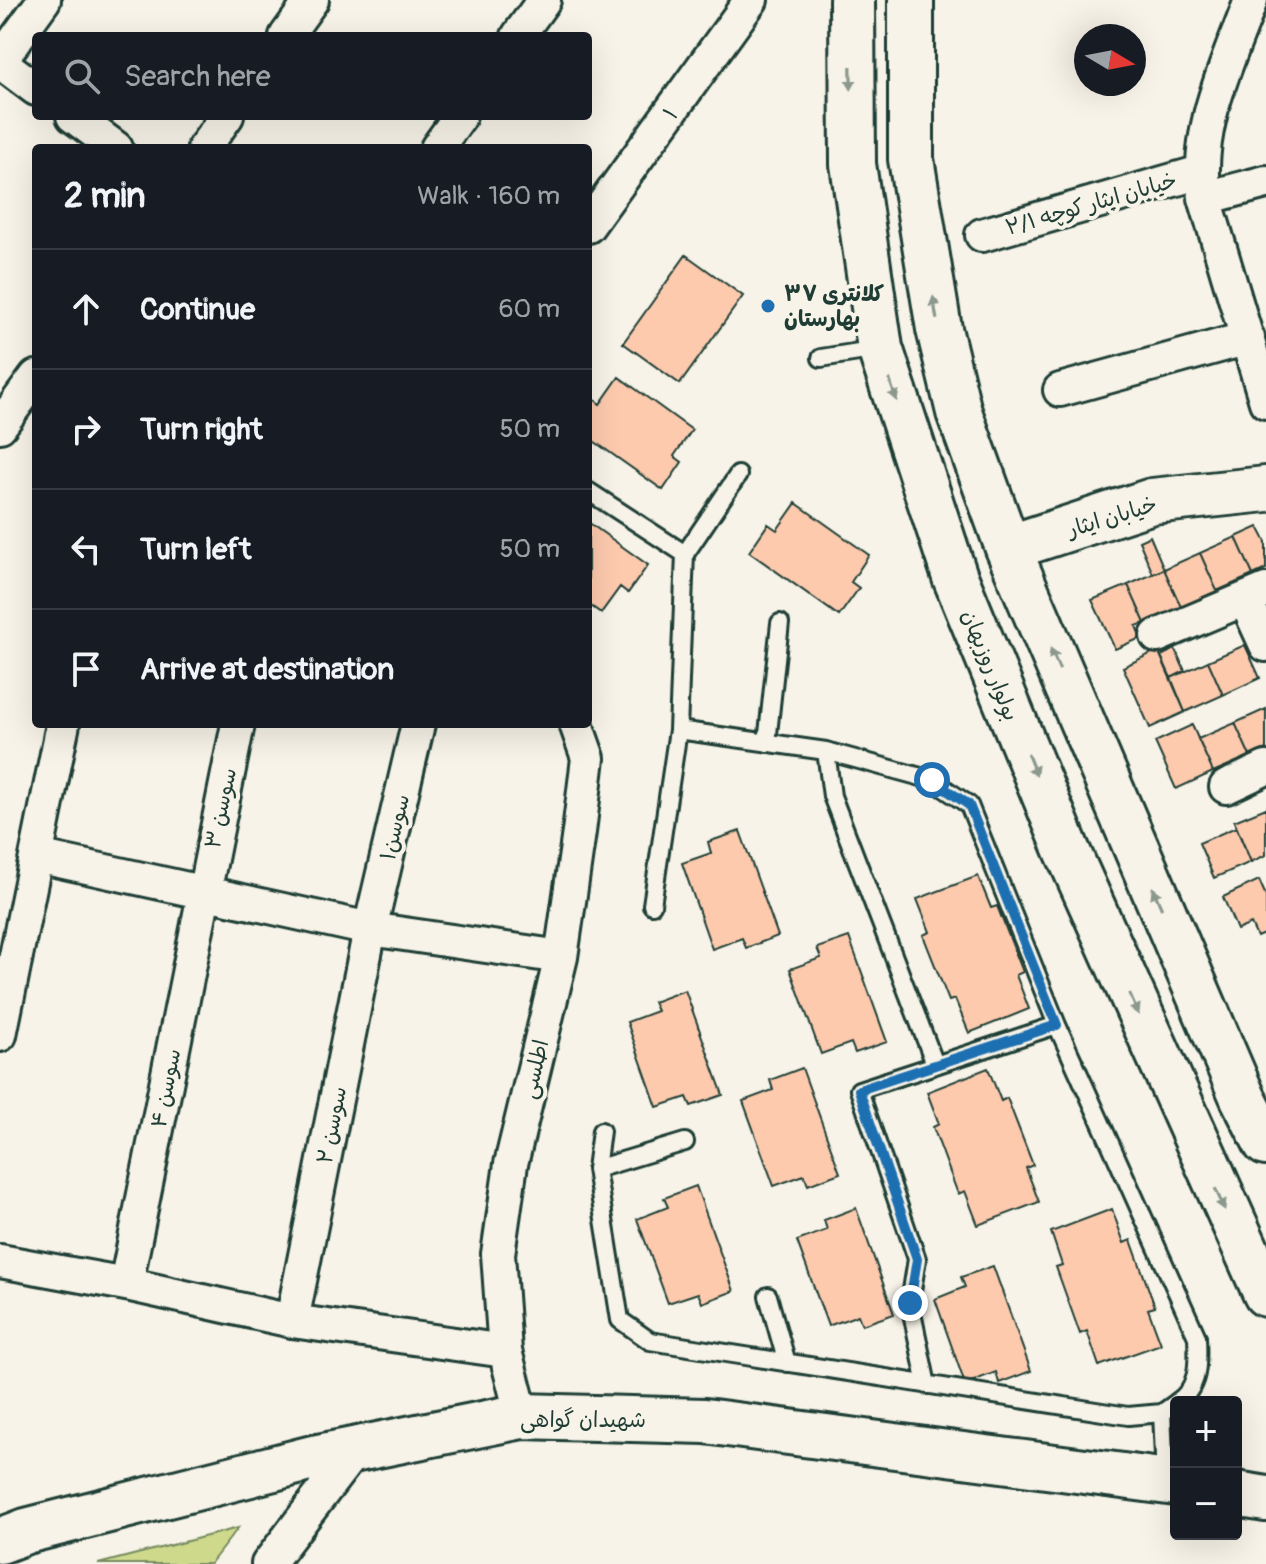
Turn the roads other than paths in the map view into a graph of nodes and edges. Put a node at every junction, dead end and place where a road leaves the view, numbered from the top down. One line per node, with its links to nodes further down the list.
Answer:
1 (44, 0): 10 (street)
2 (312, 0): 8 (street)
3 (544, 0): 9 (street)
4 (751, 0): 20 (street, ۱)
5 (852, 0): 22 (main road, بولوار روزبهان, one-way to 22)
6 (911, 0): 32 (main road, one-way to 6)
7 (1251, 0): 19 (street)
8 (289, 32)
9 (521, 32)
10 (0, 62): 11 (street)
11 (32, 86)
12 (78, 120): 15 (street)
13 (224, 120): 16 (street)
14 (457, 120): 17 (street)
15 (111, 144)
16 (207, 144)
17 (440, 144)
18 (1266, 182): 19 (street, خیابان ایثار کوچه ۲/۱)
19 (1203, 185): 21 (street, خیابان ایثار کوچه ۲/۱); 23 (street)
20 (592, 220)
21 (982, 235)
22 (880, 348): 24 (lane); 56 (main road, بولوار روزبهان, one-way to 56)
23 (1257, 355): 26 (street); 27 (street)
24 (821, 358)
25 (32, 382): 28 (street)
26 (1060, 390)
27 (1266, 402)
28 (0, 426)
29 (738, 475): 33 (lane)
30 (1266, 489): 32 (main road, خیابان ایثار)
31 (592, 494): 33 (lane)
32 (1008, 548): 55 (main road, one-way to 32)
33 (685, 554): 42 (lane)
34 (1256, 595): 36 (street); 37 (street)
35 (780, 623): 43 (lane)
36 (1157, 636)
37 (1266, 645)
38 (62, 728): 47 (street)
39 (237, 728): 48 (street, سوسن ۳)
40 (417, 728): 50 (street, سوسن۱)
41 (577, 728): 51 (street, اطلسی)
42 (678, 730): 43 (lane); 49 (lane)
43 (767, 743): 44 (lane)
44 (826, 751): 52 (lane); 54 (lane)
45 (1266, 768): 46 (street)
46 (1226, 787)
47 (37, 856): 48 (street); 53 (street)
48 (203, 893): 50 (street); 62 (street, سوسن ۴)
49 (652, 905)
50 (370, 929): 51 (street); 65 (street, سوسن ۲)
51 (561, 957): 66 (street, اطلسی)
52 (1057, 1025): 54 (lane); 69 (lane)
53 (0, 1035)
54 (935, 1064): 68 (lane)
55 (1243, 1098): 56 (main road); 59 (main road)
56 (1188, 1128): 63 (main road, بولوار روزبهان, one-way to 63)
57 (601, 1131): 60 (lane)
58 (685, 1142): 60 (lane)
59 (1266, 1143)
60 (596, 1169): 67 (lane)
61 (0, 1261): 62 (street)
62 (126, 1284): 65 (street)
63 (1266, 1294)
64 (768, 1296): 67 (lane)
65 (292, 1321): 66 (street)
66 (505, 1351): 71 (street, اطلسی)
67 (787, 1363): 68 (lane)
68 (927, 1385): 70 (lane)
69 (1186, 1396)
70 (1170, 1406)
71 (522, 1416): 72 (main road, شهیدان گواهی); 73 (main road, شهیدان گواهی)
72 (355, 1450): 76 (main road, شهیدان گواهی); 77 (street)
73 (1170, 1482)
74 (1242, 1495): 75 (main road)
75 (1266, 1499)
76 (0, 1541)
77 (268, 1564)

